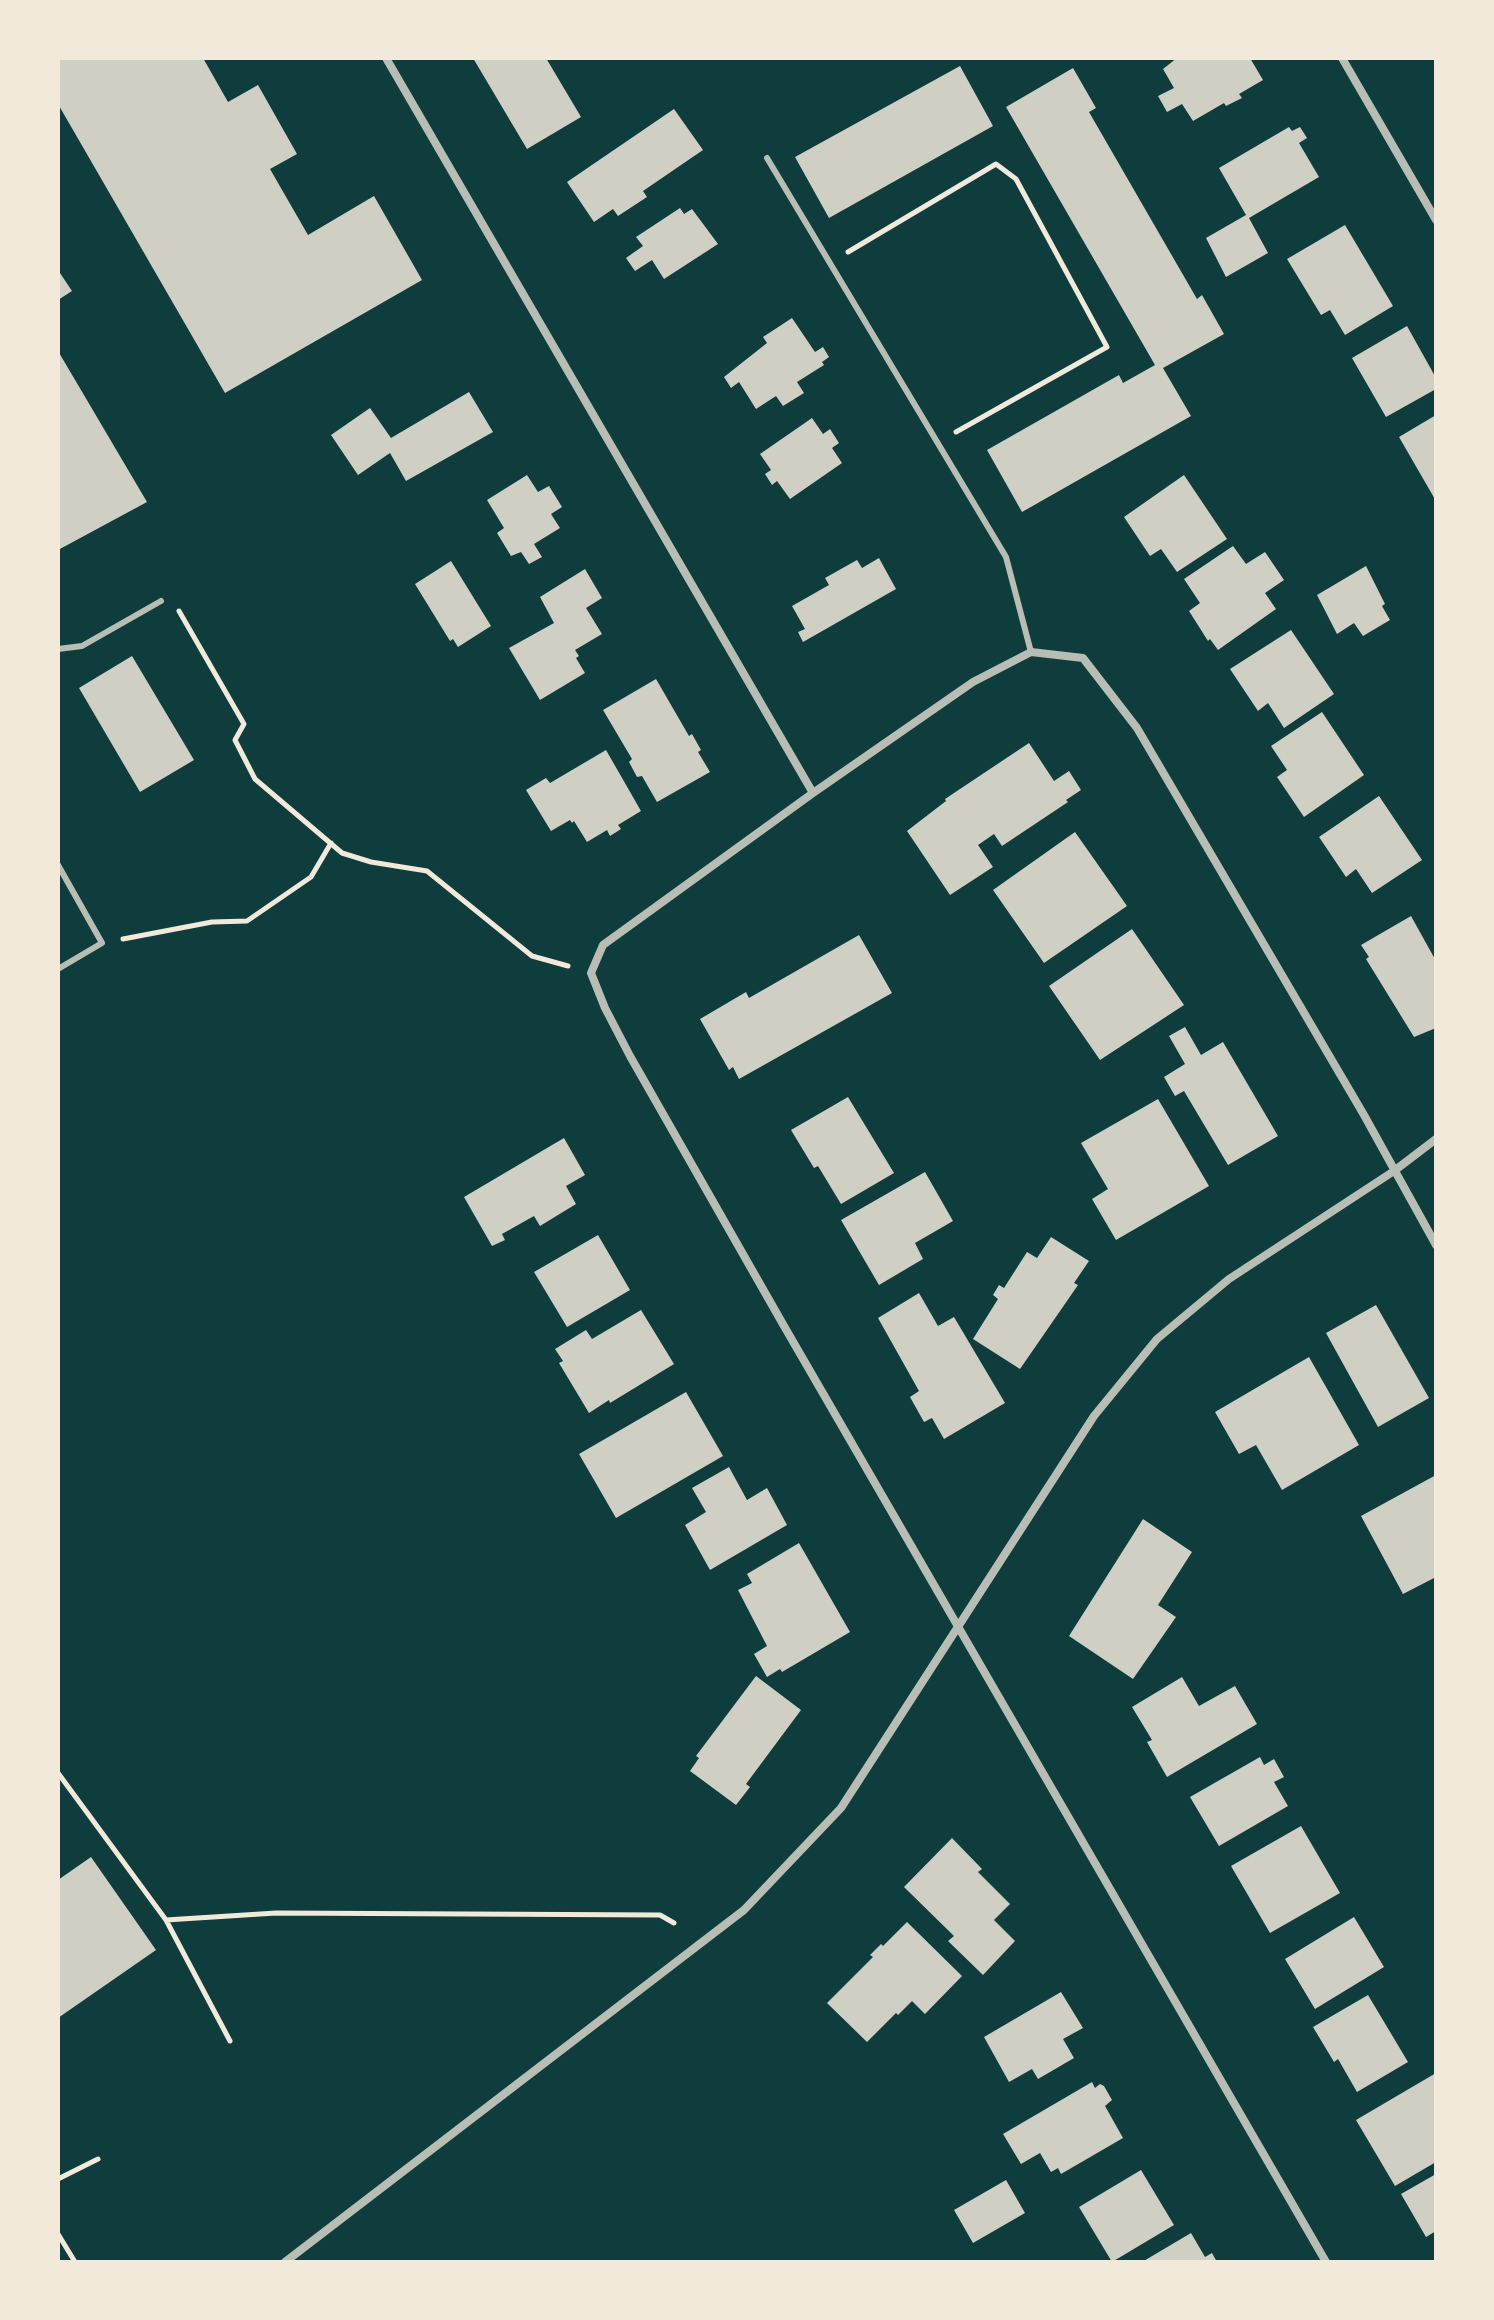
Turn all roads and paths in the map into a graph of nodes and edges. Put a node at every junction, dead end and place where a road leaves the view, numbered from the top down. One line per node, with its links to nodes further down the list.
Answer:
1 (386, 58): 10 (street)
2 (1342, 58): 4 (street)
3 (767, 158): 5 (lane)
4 (1436, 220)
5 (830, 263): 6 (lane); 6 (path)
6 (937, 442): 9 (lane)
7 (161, 601): 8 (lane); 11 (path)
8 (58, 649)
9 (1031, 652): 10 (street); 17 (street)
10 (813, 793): 15 (street)
11 (331, 843): 13 (path); 15 (path)
12 (58, 865): 13 (lane)
13 (102, 943): 14 (lane)
14 (58, 969)
15 (591, 973): 19 (street)
16 (1436, 1139): 17 (street)
17 (1394, 1171): 18 (street); 19 (street)
18 (1436, 1245)
19 (958, 1630): 28 (street); 29 (street)
20 (58, 1773): 21 (path)
21 (166, 1920): 22 (path); 23 (path)
22 (674, 1923)
23 (230, 2041)
24 (98, 2159): 25 (path)
25 (58, 2179)
26 (58, 2234): 27 (path)
27 (75, 2262)
28 (285, 2262)
29 (1326, 2262)

